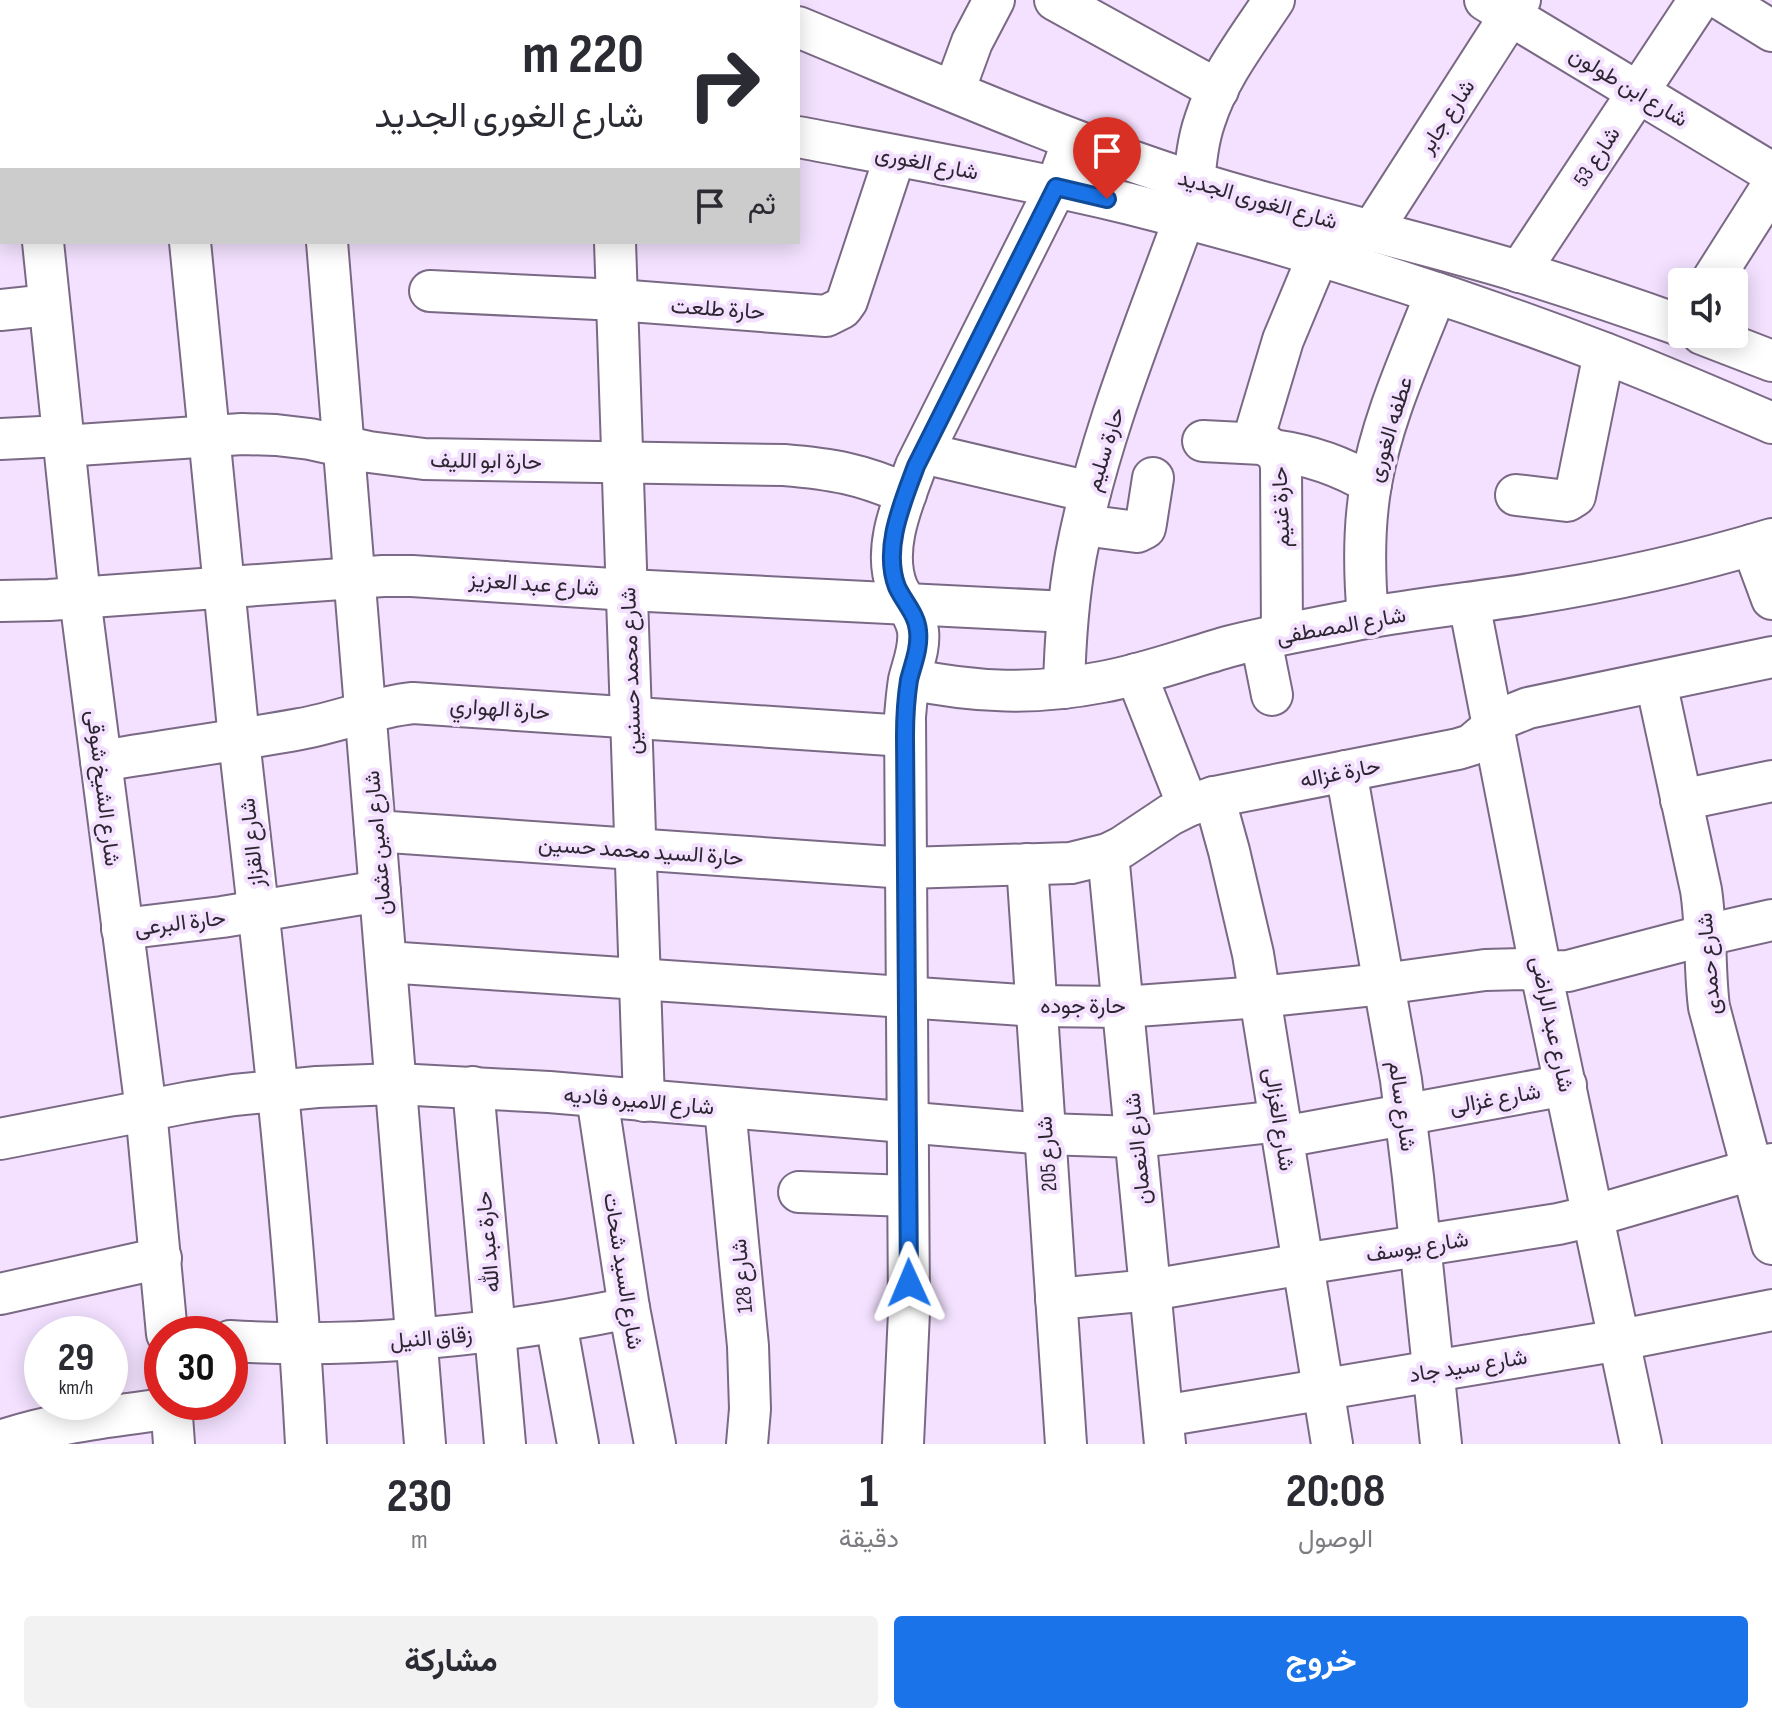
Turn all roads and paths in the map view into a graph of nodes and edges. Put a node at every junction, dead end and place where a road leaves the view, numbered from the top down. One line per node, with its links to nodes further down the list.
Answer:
1 (994, 0): 10 (street)
2 (1055, 0): 9 (street)
3 (1274, 0): 9 (street, حارة سليم)
4 (1699, 0): 11 (street, شارع 53)
5 (1722, 0): 8 (street)
6 (1505, 5): 11 (street, شارع ابن طولون); 20 (street, شارع جابر)
7 (800, 28): 10 (street, شارع الغورى الجديد)
8 (1772, 31)
9 (1218, 90): 18 (street, حارة سليم)
10 (954, 91): 13 (street, شارع الغورى الجديد)
11 (1638, 92): 15 (street, شارع ابن طولون); 27 (street, شارع 53)
12 (800, 137): 14 (street, شارع الغورى)
13 (1073, 140): 17 (street); 18 (street, شارع الغورى الجديد)
14 (895, 156): 17 (street, شارع الغورى); 30 (street, حارة طلعت)
15 (1772, 173)
16 (1772, 186): 26 (street)
17 (1056, 187): 18 (street, شارع الغورى الجديد); 44 (street)
18 (1189, 200): 19 (street, شارع الغورى الجديد); 50 (street, حارة سليم)
19 (1278, 226): 20 (street, شارع الغورى الجديد); 25 (street, شارع الغورى الجديد)
20 (1371, 232): 27 (street, شارع الغورى الجديد)
21 (43, 244): 31 (street, شارع الشيخ شوقى)
22 (190, 244): 38 (street, شارع القزاز)
23 (327, 244): 42 (street, شارع امين عثمان)
24 (615, 244): 30 (street, شارع محمد حسنين)
25 (1318, 256): 29 (street, شارع الغورى الجديد); 43 (street, حارة غنيم)
26 (1720, 268)
27 (1519, 272): 33 (street, شارع الغورى الجديد)
28 (430, 291): 30 (street, حارة طلعت)
29 (1436, 293): 35 (street, شارع الغورى الجديد); 46 (street, عطفه الغورى)
30 (617, 300): 45 (street, شارع محمد حسنين)
31 (49, 305): 32 (street); 40 (street, شارع الشيخ شوقى)
32 (0, 310)
33 (1668, 321)
34 (1738, 348): 36 (street)
35 (1604, 353): 37 (street, شارع الغورى الجديد); 48 (street)
36 (1772, 361)
37 (1772, 423)
38 (208, 436): 40 (street, حارة ابو الليف); 42 (street, حارة ابو الليف); 53 (street, شارع القزاز)
39 (0, 439): 40 (street, حارة ابو الليف)
40 (62, 441): 55 (street, شارع الشيخ شوقى)
41 (1203, 441): 43 (street)
42 (343, 446): 45 (street, حارة ابو الليف); 52 (street, شارع امين عثمان)
43 (1268, 447): 46 (street); 62 (street, حارة غنيم)
44 (923, 453): 47 (street); 50 (street)
45 (623, 463): 47 (street, حارة ابو الليف); 54 (street, شارع محمد حسنين)
46 (1371, 484): 61 (street, عطفه الغورى)
47 (906, 494): 59 (street)
48 (1516, 495)
49 (1156, 498): 50 (street)
50 (1086, 508): 60 (street, حارة سليم)
51 (1762, 542): 56 (street); 58 (street, شارع المصطفى)
52 (355, 577): 53 (street, شارع عبد العزيز); 54 (street, شارع عبد العزيز); 69 (street, شارع امين عثمان)
53 (223, 587): 55 (street, شارع عبد العزيز); 73 (street, شارع القزاز)
54 (628, 590): 59 (street, شارع عبد العزيز); 70 (street, شارع محمد حسنين)
55 (80, 598): 57 (street, شارع عبد العزيز); 74 (street, شارع الشيخ شوقى)
56 (1772, 599)
57 (0, 601)
58 (1469, 603): 61 (street, شارع المصطفى); 71 (street, شارع عبد الراضى)
59 (907, 604): 60 (street, شارع عبد العزيز); 65 (street)
60 (1068, 612): 67 (street, حارة سليم)
61 (1368, 618): 62 (street, شارع المصطفى)
62 (1271, 637): 64 (street, شارع المصطفى); 68 (street, حارة غنيم)
63 (1772, 657): 66 (street, حارة غزاله)
64 (1136, 674): 67 (street, شارع المصطفى); 78 (street, شارع الغزالى)
65 (910, 679): 67 (street, شارع المصطفى); 72 (street)
66 (1656, 682): 71 (street, حارة غزاله); 77 (street, شارع حمدى)
67 (1064, 688)
68 (1272, 695)
69 (366, 711): 70 (street, حارة الهواري); 73 (street, حارة الهواري); 79 (street, شارع امين عثمان)
70 (632, 717): 72 (street, حارة الهواري); 80 (street, شارع محمد حسنين)
71 (1493, 726): 75 (street, حارة غزاله); 90 (street, شارع عبد الراضى)
72 (905, 736): 83 (street)
73 (239, 739): 74 (street, حارة الهواري); 85 (street, شارع القزاز)
74 (101, 761): 87 (street, شارع الشيخ شوقى)
75 (1346, 771): 78 (street, حارة غزاله); 92 (street, شارع سالم)
76 (1772, 781): 77 (street)
77 (1681, 800): 88 (street, شارع حمدى)
78 (1201, 801): 81 (street, حارة غزاله); 94 (street, شارع الغزالى)
79 (375, 831): 80 (street, حارة السيد محمد حسين); 84 (street, شارع امين عثمان)
80 (636, 849): 83 (street, حارة السيد محمد حسين); 91 (street, شارع محمد حسنين)
81 (1108, 854): 82 (street, حارة غزاله); 96 (street, شارع النعمان)
82 (1027, 864): 83 (street, حارة غزاله); 95 (street, شارع 205)
83 (906, 868): 93 (street)
84 (380, 891): 85 (street, حارة البرعى); 89 (street, شارع امين عثمان)
85 (258, 912): 87 (street, حارة البرعى); 100 (street, شارع القزاز)
86 (1772, 920): 88 (street, حارة جوده)
87 (122, 929): 104 (street, شارع الشيخ شوقى)
88 (1706, 935): 90 (street, حارة جوده); 111 (street, شارع حمدى)
89 (386, 962): 91 (street, حارة جوده); 97 (street, شارع امين عثمان)
90 (1541, 972): 92 (street, حارة جوده); 98 (street, شارع عبد الراضى)
91 (640, 979): 93 (street, حارة جوده); 102 (street, شارع محمد حسنين)
92 (1383, 984): 94 (street, حارة جوده); 105 (street, شارع سالم)
93 (907, 997): 95 (street, حارة جوده); 106 (street)
94 (1260, 997): 96 (street, حارة جوده); 107 (street, شارع الغزالى)
95 (1037, 1006): 96 (street, حارة جوده); 108 (street, شارع 205)
96 (1123, 1007): 109 (street, شارع النعمان)
97 (396, 1084): 99 (street, شارع الاميره فاديه); 100 (street, شارع الاميره فاديه); 127 (street, شارع امين عثمان)
98 (1566, 1085): 105 (street, شارع غزالى); 114 (street, شارع عبد الراضى)
99 (473, 1087): 101 (street, شارع الاميره فاديه); 126 (street, حارة عبد الله)
100 (278, 1090): 104 (street, شارع الاميره فاديه); 130 (street, شارع القزاز)
101 (597, 1097): 102 (street, شارع الاميره فاديه); 122 (street, شارع السيد شحات)
102 (644, 1101): 103 (street, شارع الاميره فاديه)
103 (725, 1108): 106 (street, شارع الاميره فاديه); 142 (street, شارع 128)
104 (146, 1110): 110 (street, شارع الاميره فاديه); 117 (street, شارع الشيخ شوقى)
105 (1405, 1115): 107 (street, شارع غزالى); 116 (street, شارع سالم)
106 (907, 1123): 108 (street, شارع الاميره فاديه); 113 (street)
107 (1281, 1129): 109 (street, شارع الاميره فاديه); 118 (street, شارع الغزالى)
108 (1045, 1134): 109 (street, شارع الاميره فاديه); 121 (street, شارع 205)
109 (1136, 1137): 119 (street, شارع النعمان)
110 (0, 1139)
111 (1762, 1167): 114 (street, شارع يوسف); 115 (street, شارع حمدى)
112 (799, 1192): 113 (street)
113 (908, 1196): 143 (street)
114 (1593, 1216): 116 (street, شارع يوسف); 128 (street, شارع عبد الراضى)
115 (1772, 1244)
116 (1421, 1246): 118 (street, شارع يوسف); 131 (street, شارع سالم)
117 (161, 1258): 120 (street); 124 (street, شارع الشيخ شوقى)
118 (1303, 1264): 119 (street, شارع يوسف); 132 (street, شارع الغزالى)
119 (1151, 1290): 121 (street, شارع يوسف); 134 (street, شارع النعمان)
120 (0, 1294)
121 (1056, 1299): 144 (street, شارع 205)
122 (629, 1308): 125 (street, زقاق النيل); 141 (street, شارع السيد شحات)
123 (1772, 1310): 128 (street, شارع سيد جاد)
124 (166, 1316)
125 (556, 1323): 126 (street, زقاق النيل); 140 (street)
126 (495, 1331): 127 (street, زقاق النيل); 139 (street, حارة عبد الله)
127 (417, 1340): 130 (street, زقاق النيل); 138 (street, شارع امين عثمان)
128 (1620, 1340): 131 (street, شارع سيد جاد); 147 (street, شارع عبد الراضى)
129 (248, 1342): 130 (street, زقاق النيل)
130 (301, 1344): 137 (street, شارع القزاز)
131 (1434, 1370): 132 (street, شارع سيد جاد); 146 (street, شارع سالم)
132 (1323, 1389): 134 (street, شارع سيد جاد); 145 (street, شارع الغزالى)
133 (144, 1418): 135 (street)
134 (1164, 1430)
135 (51, 1435): 136 (street)
136 (0, 1441)
137 (306, 1444)
138 (425, 1444)
139 (505, 1444)
140 (578, 1444)
141 (655, 1444)
142 (747, 1444)
143 (903, 1444)
144 (1066, 1444)
145 (1332, 1444)
146 (1441, 1444)
147 (1641, 1444)

